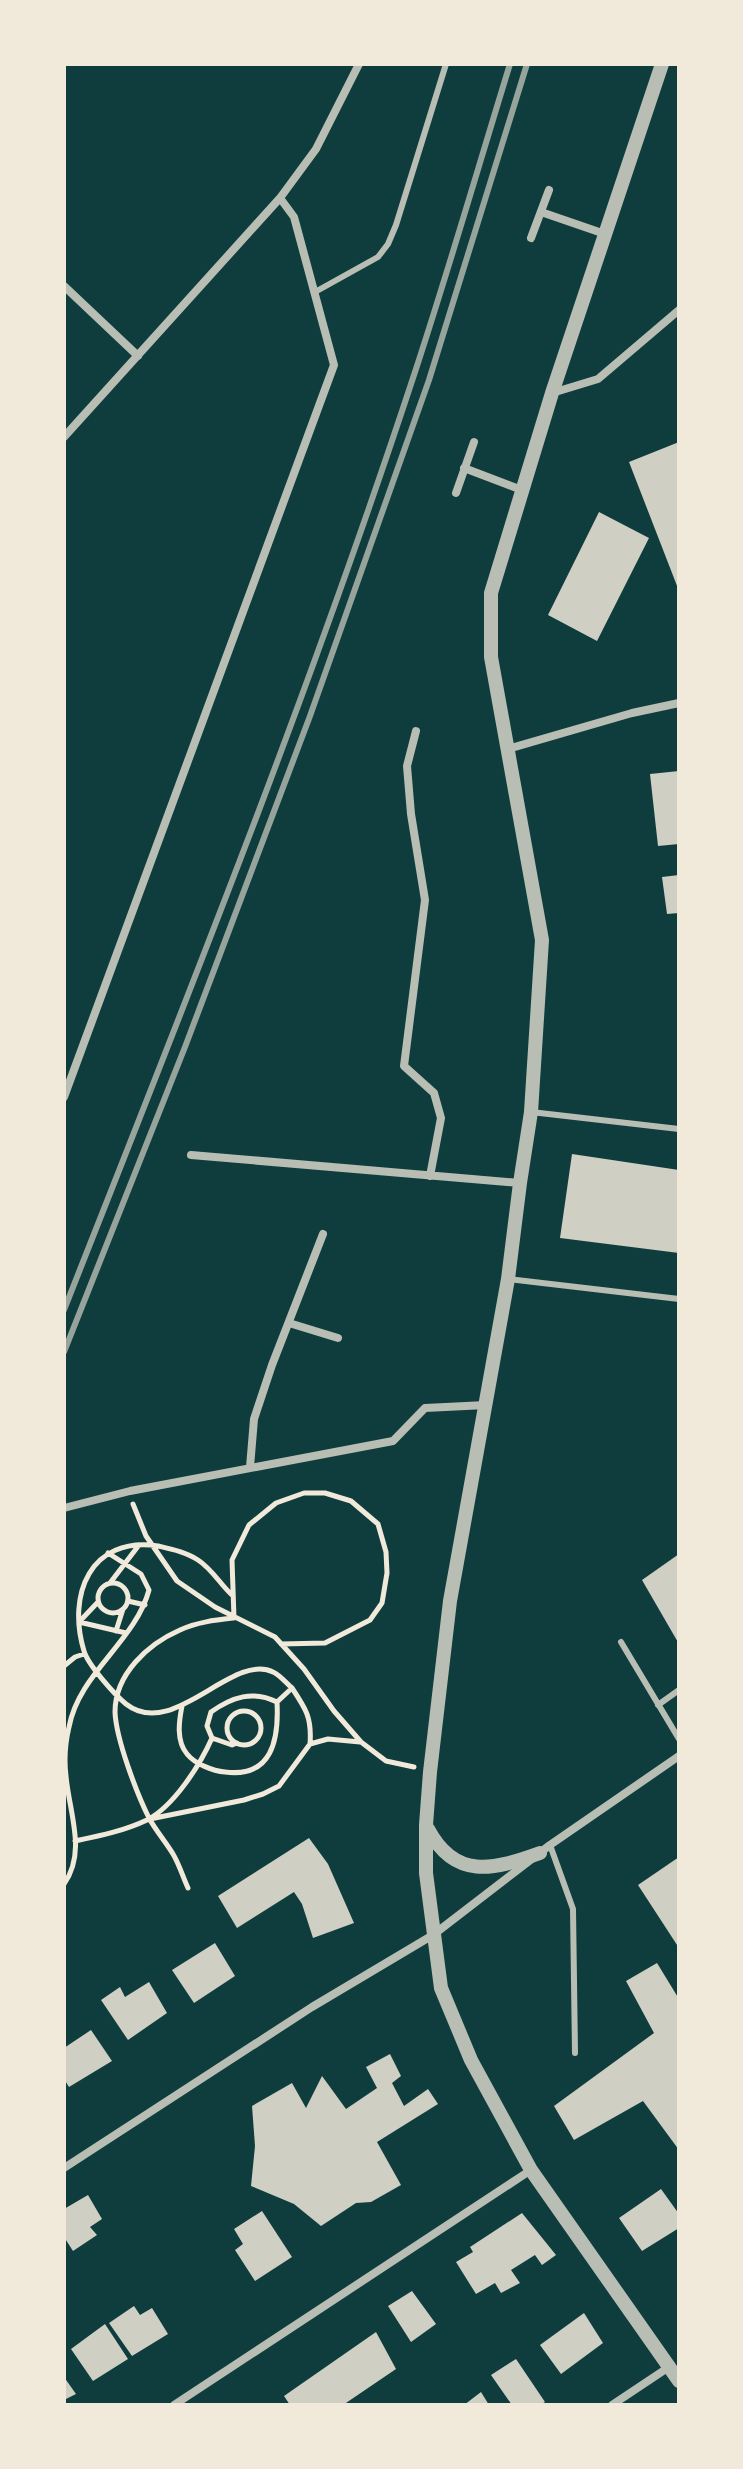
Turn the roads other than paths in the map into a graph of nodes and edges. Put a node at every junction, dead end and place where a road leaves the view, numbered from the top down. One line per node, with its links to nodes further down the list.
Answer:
1 (359, 64): 5 (street)
2 (446, 64): 10 (lane)
3 (662, 64): 7 (street)
4 (549, 190): 6 (street)
5 (280, 198): 10 (street); 12 (street)
6 (541, 212): 7 (street); 8 (street)
7 (605, 234): 13 (street)
8 (531, 238)
9 (64, 286): 12 (street)
10 (315, 292): 22 (street)
11 (679, 310): 13 (street)
12 (138, 356): 14 (street)
13 (552, 393): 17 (street)
14 (64, 437)
15 (474, 442): 16 (street)
16 (464, 468): 17 (street); 18 (street)
17 (522, 490): 21 (street)
18 (456, 493)
19 (679, 703): 21 (street)
20 (416, 731): 26 (street)
21 (508, 749): 23 (street)
22 (64, 1097)
23 (531, 1112): 24 (lane); 27 (street)
24 (679, 1129)
25 (191, 1155): 26 (street)
26 (430, 1176): 27 (street)
27 (520, 1183): 29 (street)
28 (323, 1234): 31 (street)
29 (508, 1279): 30 (lane); 33 (street)
30 (679, 1299)
31 (289, 1323): 32 (street); 34 (street)
32 (338, 1338)
33 (486, 1405): 34 (street); 41 (street)
34 (250, 1467): 35 (street)
35 (64, 1508)
36 (621, 1642): 38 (lane)
37 (679, 1690): 38 (lane)
38 (658, 1705): 39 (lane)
39 (679, 1739)
40 (679, 1756): 42 (street)
41 (426, 1825): 42 (street); 43 (street)
42 (545, 1849): 43 (street); 44 (lane)
43 (433, 1935): 45 (street); 46 (street)
44 (575, 2053)
45 (64, 2168)
46 (531, 2170): 47 (street); 49 (street)
47 (669, 2367): 48 (street); 50 (street)
48 (679, 2381)
49 (174, 2405)
50 (612, 2405)

